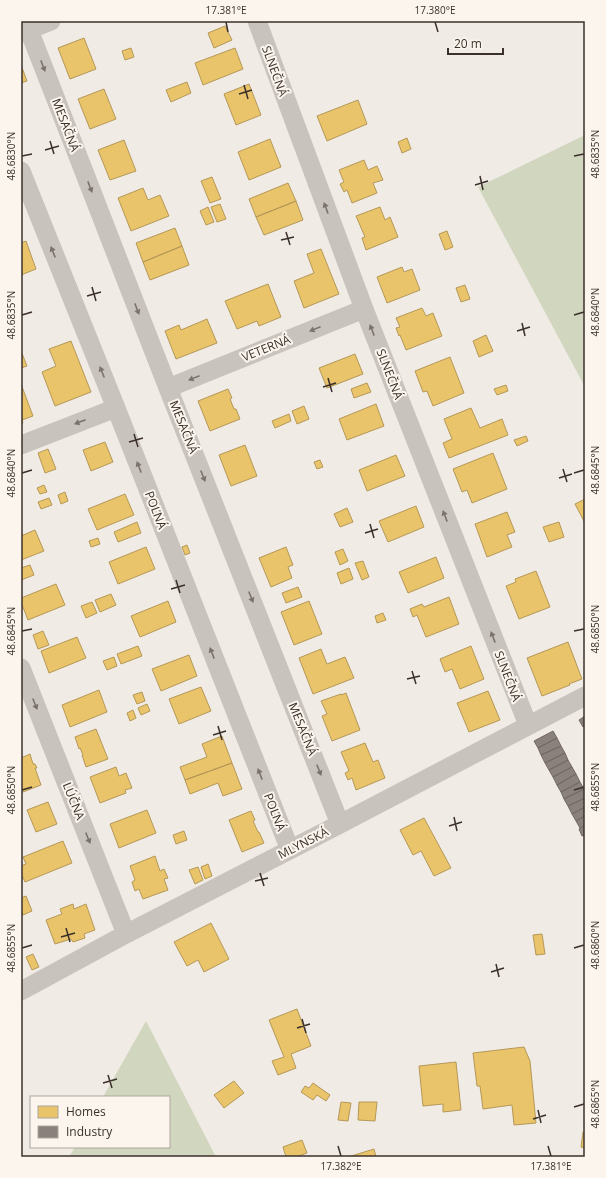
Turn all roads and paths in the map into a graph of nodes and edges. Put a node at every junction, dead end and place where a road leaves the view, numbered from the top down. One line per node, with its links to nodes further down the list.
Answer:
1 (51, 21): 3 (street)
2 (256, 21): 5 (street, SLNEČNÁ, one-way to 2)
3 (25, 31): 6 (street, MESAČNÁ, one-way to 6)
4 (21, 171): 7 (street, POĽNÁ, one-way to 4)
5 (364, 309): 6 (street, VETERNÁ, one-way to 6); 11 (street, SLNEČNÁ, one-way to 5)
6 (168, 388): 12 (street, MESAČNÁ, one-way to 12)
7 (116, 408): 8 (street, one-way to 8); 13 (street, POĽNÁ, one-way to 7)
8 (21, 445)
9 (21, 668): 14 (street, LÚČNA, one-way to 14)
10 (585, 696): 11 (street, MLYNSKÁ)
11 (528, 725): 12 (street, MLYNSKÁ)
12 (340, 824): 13 (street, MLYNSKÁ)
13 (290, 850): 14 (street, MLYNSKÁ)
14 (126, 934): 15 (street, MLYNSKÁ)
15 (21, 990)

